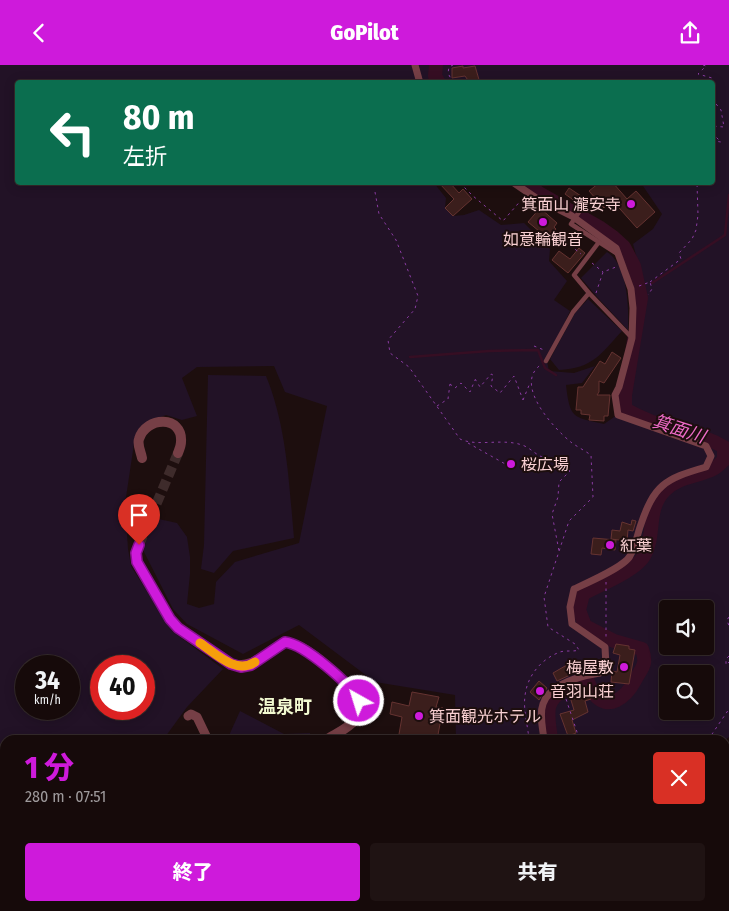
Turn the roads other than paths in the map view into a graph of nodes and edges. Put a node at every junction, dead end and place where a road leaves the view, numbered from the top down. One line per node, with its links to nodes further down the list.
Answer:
1 (415, 65): 2 (street)
2 (419, 80)
3 (517, 185): 6 (street)
4 (581, 209): 5 (lane)
5 (599, 242): 6 (lane); 7 (lane)
6 (620, 256): 8 (street)
7 (589, 293): 8 (lane); 9 (lane)
8 (632, 338): 16 (street)
9 (544, 363)
10 (178, 453): 11 (street)
11 (142, 457)
12 (139, 545): 15 (street)
13 (188, 716): 14 (street)
14 (206, 735)
15 (337, 735)
16 (544, 735)

